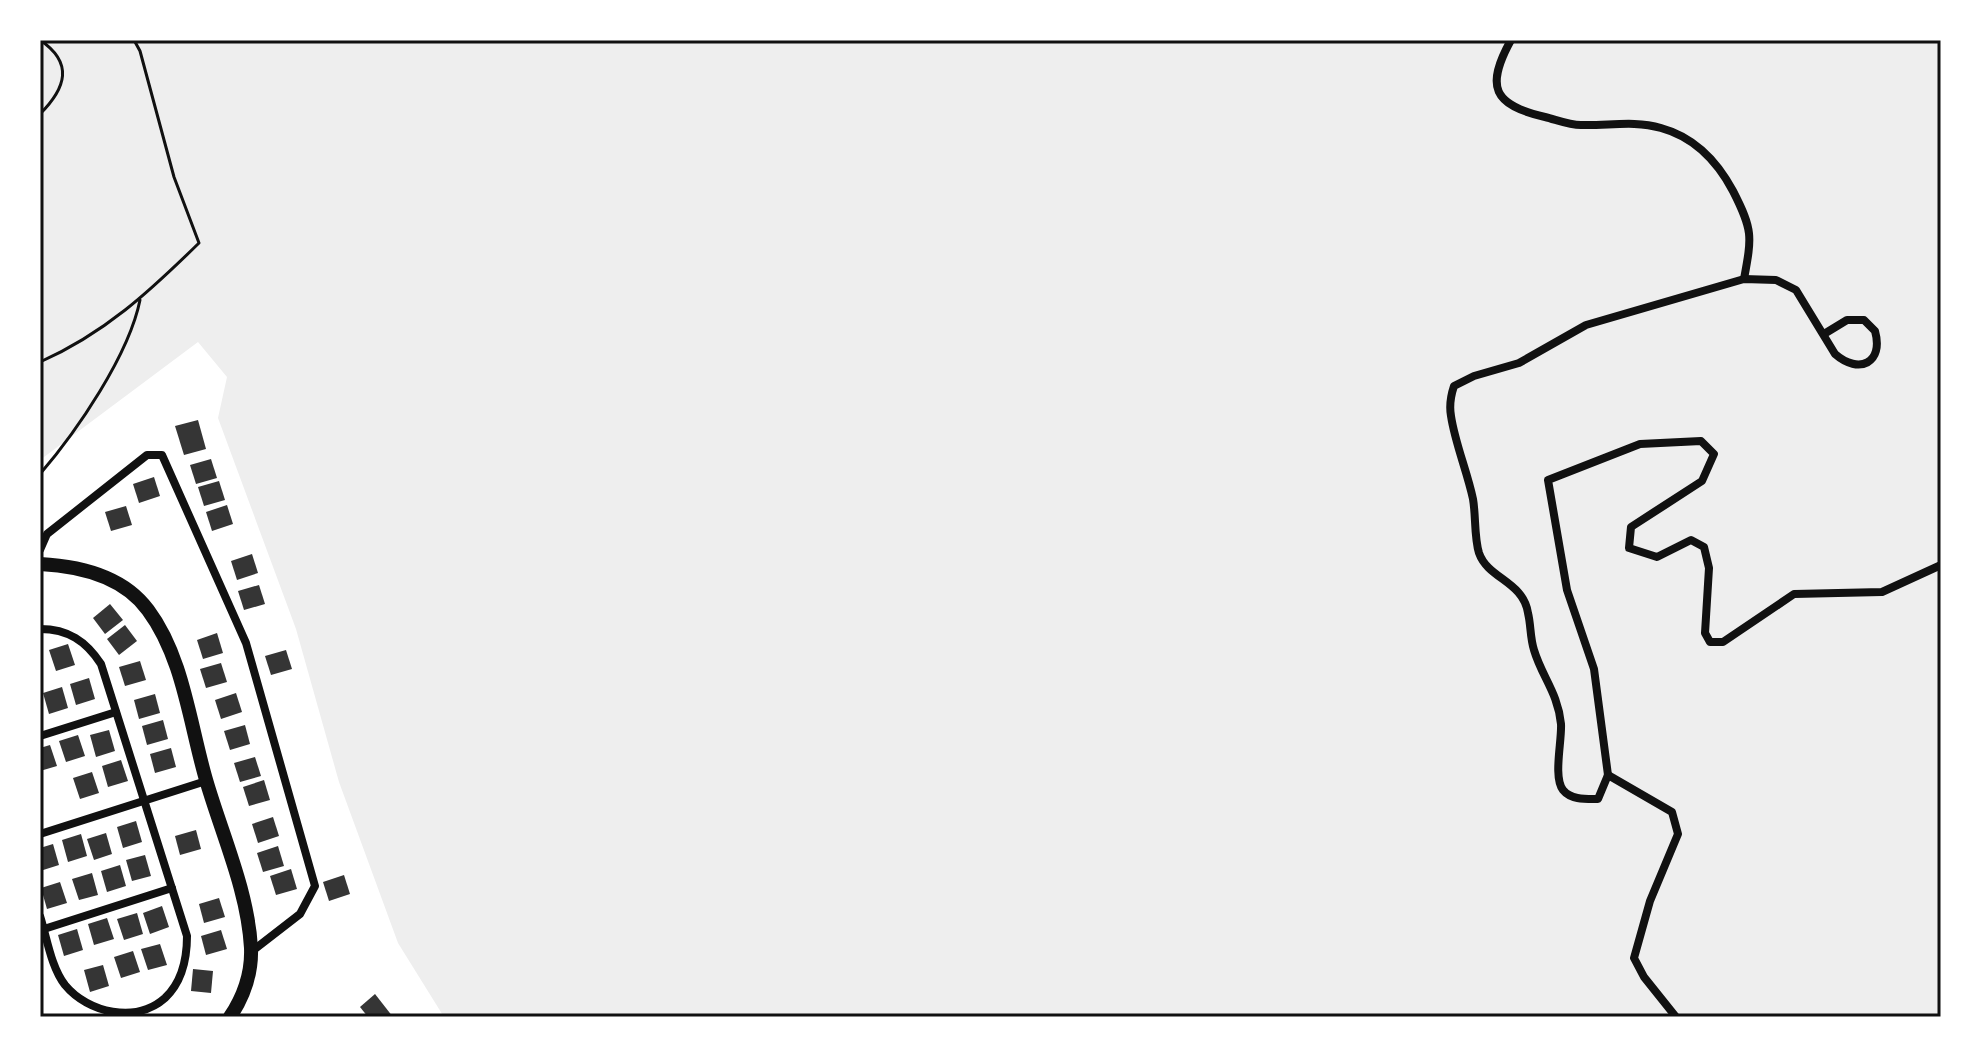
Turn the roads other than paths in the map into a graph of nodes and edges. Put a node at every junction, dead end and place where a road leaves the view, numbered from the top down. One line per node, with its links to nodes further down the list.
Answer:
1 (1511, 40): 2 (street)
2 (1744, 279): 3 (street); 10 (street)
3 (1824, 334): 3 (street)
4 (40, 550): 19 (street)
5 (40, 564): 11 (main road)
6 (1941, 565): 10 (street)
7 (40, 629): 8 (street)
8 (116, 712): 9 (street); 12 (street)
9 (40, 736)
10 (1608, 775): 21 (street)
11 (206, 781): 12 (street); 19 (main road)
12 (145, 802): 13 (street); 14 (street)
13 (40, 834)
14 (172, 888): 16 (street); 17 (street)
15 (40, 916): 16 (street)
16 (44, 929): 17 (street)
17 (50, 948): 18 (street)
18 (40, 951)
19 (251, 952): 20 (main road)
20 (230, 1017)
21 (1676, 1017)

